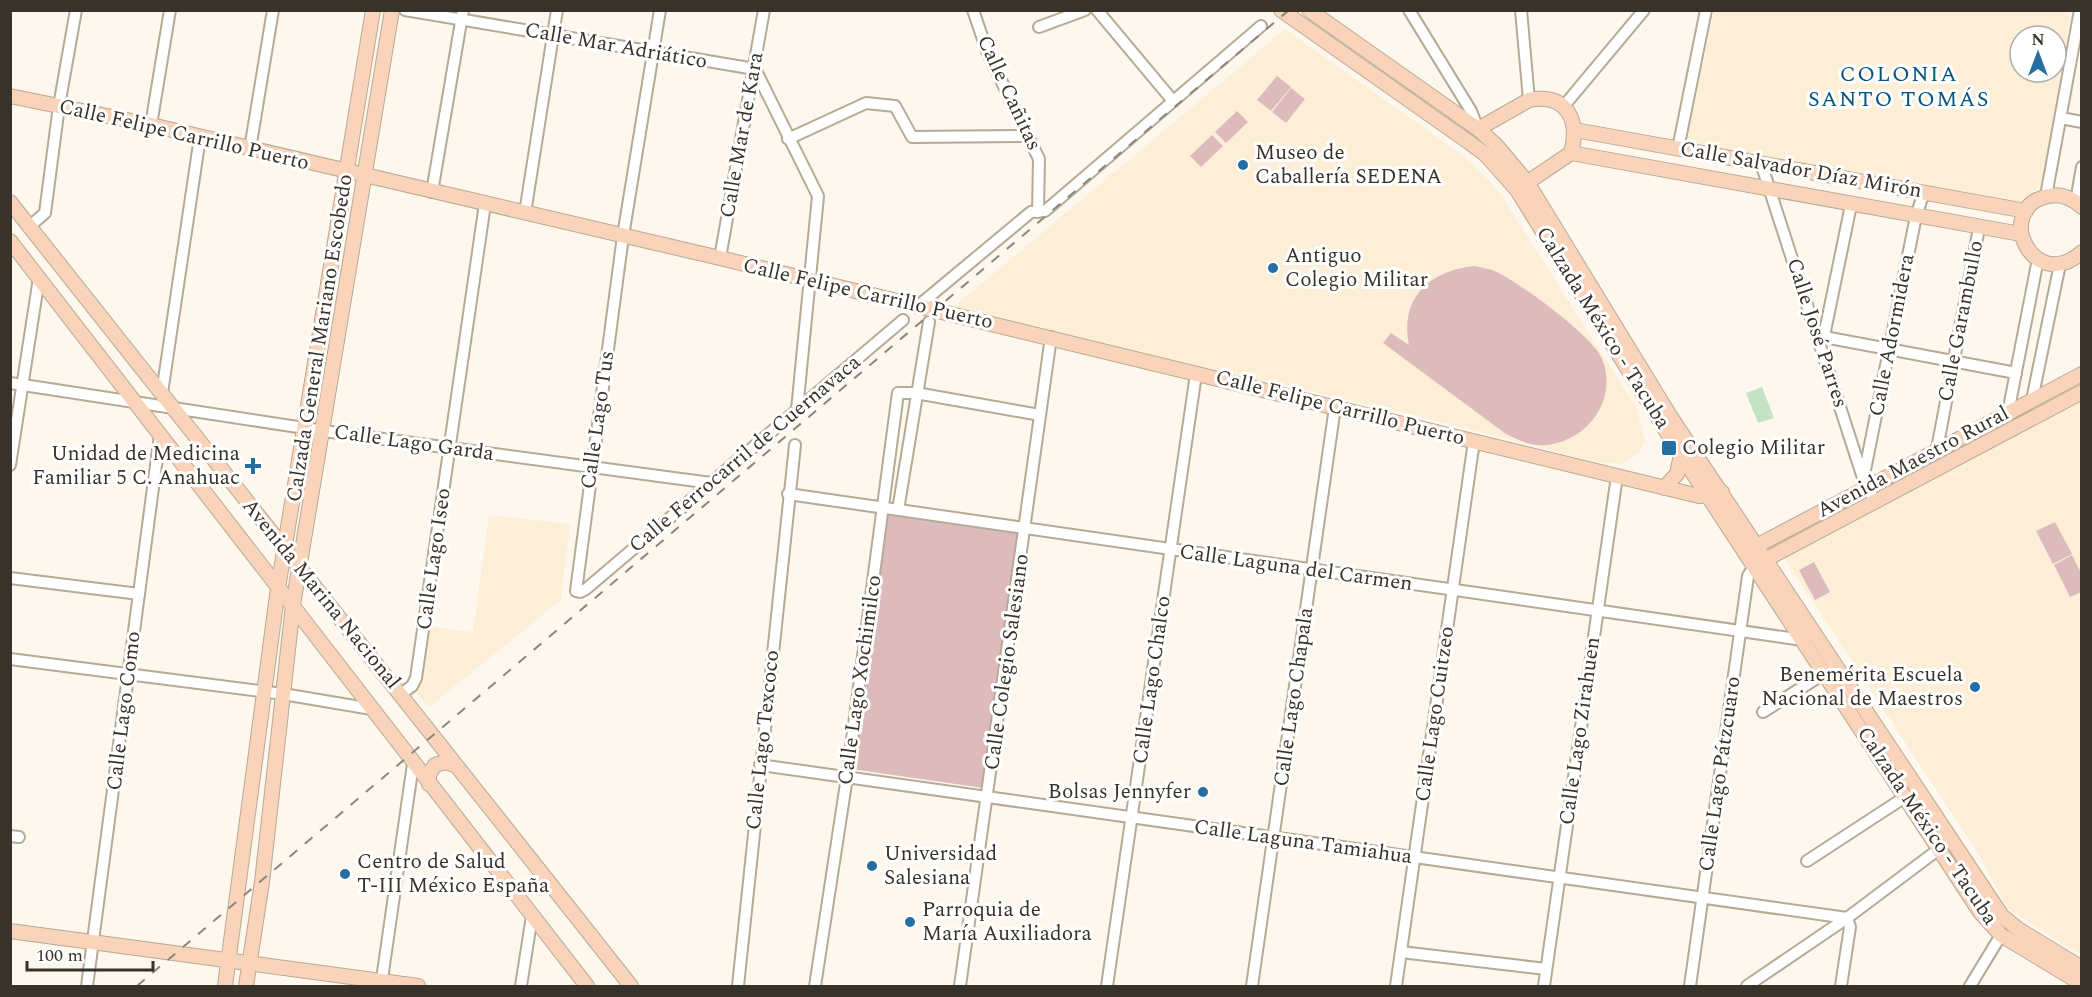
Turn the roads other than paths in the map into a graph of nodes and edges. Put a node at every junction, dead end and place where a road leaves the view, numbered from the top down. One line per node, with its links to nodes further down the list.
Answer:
1 (76, 10): 31 (street)
2 (170, 10): 35 (street)
3 (273, 10): 43 (street)
4 (373, 10): 48 (main road, Calzada General Mariano Escobedo)
5 (392, 10): 49 (main road, Calzada General Mariano Escobedo)
6 (405, 10): 20 (street, Calle Mar Adriático)
7 (557, 10): 25 (street)
8 (660, 10): 26 (street, Calle Lago Tus)
9 (764, 10): 27 (street, Calle Mar de Kara)
10 (973, 10): 38 (street, Calle Cañitas)
11 (1085, 10): 23 (street)
12 (1097, 10): 30 (street)
13 (1281, 10): 24 (main road, Calzada México - Tacuba)
14 (1309, 10): 21 (main road, Calzada México - Tacuba)
15 (1409, 10): 36 (street)
16 (1521, 10): 29 (street)
17 (1644, 10): 32 (street)
18 (1706, 10): 42 (street)
19 (2080, 10): 33 (street)
20 (463, 15): 25 (street, Calle Mar Adriático); 52 (street)
21 (1325, 22): 24 (main road); 36 (main road, Calzada México - Tacuba)
22 (1261, 26): 30 (street)
23 (1039, 27)
24 (1313, 33): 50 (main road, Calzada México - Tacuba)
25 (554, 35): 26 (street, Calle Mar Adriático); 61 (street)
26 (654, 52): 27 (street, Calle Mar Adriático); 66 (street, Calle Lago Tus)
27 (755, 69): 40 (street); 69 (street, Calle Mar de Kara)
28 (10, 96): 31 (main road, Calle Felipe Carrillo Puerto)
29 (1529, 100): 32 (main road); 36 (main road)
30 (1173, 101): 60 (street)
31 (59, 106): 35 (main road, Calle Felipe Carrillo Puerto); 63 (street)
32 (1563, 107): 37 (main road)
33 (2061, 118): 34 (street); 54 (street)
34 (2082, 122)
35 (150, 125): 39 (main road, Calle Felipe Carrillo Puerto)
36 (1478, 129): 50 (main road, Calzada México - Tacuba)
37 (1575, 130): 41 (main road, Calle Salvador Díaz Mirón); 44 (main road)
38 (1028, 136): 40 (street); 60 (street, Calle Cañitas)
39 (200, 137): 43 (main road, Calle Felipe Carrillo Puerto); 86 (street)
40 (788, 139): 73 (street)
41 (1654, 144): 42 (main road, Calle Salvador Díaz Mirón); 46 (main road)
42 (1678, 148): 45 (main road, Calle Salvador Díaz Mirón)
43 (250, 149): 48 (main road, Calle Felipe Carrillo Puerto)
44 (1571, 153): 46 (main road, Calle Salvador Díaz Mirón); 50 (main road)
45 (1761, 164): 51 (street, Calle José Parres); 53 (main road, Calle Salvador Díaz Mirón)
46 (1649, 167): 51 (main road, Calle Salvador Díaz Mirón)
47 (2082, 167): 57 (street)
48 (347, 171): 49 (main road, Calle Felipe Carrillo Puerto); 95 (main road, Calzada General Mariano Escobedo)
49 (364, 176): 52 (main road, Calle Felipe Carrillo Puerto); 96 (main road, Calzada General Mariano Escobedo)
50 (1522, 186): 102 (main road, Calzada México - Tacuba); 112 (main road, Calzada México - Tacuba)
51 (1769, 189): 58 (main road, Calle Salvador Díaz Mirón); 77 (street, Calle José Parres)
52 (432, 192): 56 (main road, Calle Felipe Carrillo Puerto)
53 (1924, 192): 59 (main road, Calle Salvador Díaz Mirón); 62 (street, Calle Adormidera)
54 (2046, 196): 57 (main road); 59 (main road)
55 (10, 202): 63 (main road, Avenida Marina Nacional)
56 (485, 204): 61 (main road, Calle Felipe Carrillo Puerto); 100 (street, Calle Lago Iseo)
57 (2079, 204)
58 (1851, 206): 62 (main road, Calle Salvador Díaz Mirón); 77 (street)
59 (2026, 211): 65 (main road)
60 (1038, 212): 74 (street)
61 (525, 213): 66 (main road, Calle Felipe Carrillo Puerto)
62 (1916, 216): 64 (main road, Calle Salvador Díaz Mirón); 79 (street, Calle Adormidera)
63 (30, 226): 86 (main road, Avenida Marina Nacional)
64 (1979, 228): 65 (main road, Calle Salvador Díaz Mirón); 80 (street, Calle Garambullo)
65 (2021, 234): 70 (main road)
66 (623, 236): 69 (main road, Calle Felipe Carrillo Puerto); 105 (street, Calle Lago Tus)
67 (10, 241): 72 (main road, Avenida Marina Nacional)
68 (2082, 252): 71 (main road)
69 (720, 258): 73 (main road, Calle Felipe Carrillo Puerto)
70 (2038, 259): 71 (main road); 81 (street)
71 (2060, 264): 88 (street)
72 (39, 278): 84 (street); 89 (main road, Avenida Marina Nacional)
73 (810, 280): 74 (main road, Calle Felipe Carrillo Puerto); 92 (street)
74 (918, 306): 78 (main road, Calle Felipe Carrillo Puerto)
75 (903, 320): 92 (street, Calle Ferrocarril de Cuernavaca)
76 (929, 322): 87 (street)
77 (1821, 336): 79 (street); 108 (street, Calle José Parres)
78 (1051, 337): 82 (main road, Calle Felipe Carrillo Puerto); 94 (street, Calle Colegio Salesiano)
79 (1890, 348): 80 (street); 108 (street, Calle Adormidera)
80 (1952, 361): 81 (street); 101 (street, Calle Garambullo)
81 (2016, 373): 93 (street)
82 (1196, 374): 90 (main road, Calle Felipe Carrillo Puerto); 119 (street, Calle Lago Chalco)
83 (2082, 374): 88 (main road, Avenida Maestro Rural)
84 (16, 384): 89 (street, Calle Lago Garda); 104 (street)
85 (2082, 392): 106 (main road, Avenida Maestro Rural)
86 (162, 393): 91 (main road, Avenida Marina Nacional)
87 (916, 393): 94 (street); 114 (street, Calle Lago Xochimilco); 115 (street)
88 (2032, 400): 93 (main road, Avenida Maestro Rural)
89 (135, 402): 91 (street, Calle Lago Garda); 97 (main road, Avenida Marina Nacional)
90 (1335, 407): 98 (main road, Calle Felipe Carrillo Puerto); 122 (street, Calle Lago Chapala)
91 (174, 409): 95 (street, Calle Lago Garda); 118 (main road, Avenida Marina Nacional)
92 (797, 410): 109 (street, Calle Ferrocarril de Cuernavaca)
93 (2008, 413): 101 (main road, Avenida Maestro Rural)
94 (1040, 415): 116 (street, Calle Colegio Salesiano)
95 (306, 428): 96 (street, Calle Lago Garda); 118 (main road, Calzada General Mariano Escobedo)
96 (324, 430): 100 (street, Calle Lago Garda); 121 (main road, Calzada General Mariano Escobedo)
97 (160, 435): 124 (main road, Avenida Marina Nacional); 127 (street, Calle Lago Como)
98 (1473, 441): 107 (main road, Calle Felipe Carrillo Puerto); 126 (street, Calle Lago Cuitzeo)
99 (795, 445): 111 (street, Calle Lago Texcoco)
100 (450, 448): 105 (street, Calle Lago Garda); 137 (street, Calle Lago Iseo)
101 (1937, 449): 103 (main road, Avenida Maestro Rural)
102 (1681, 455): 110 (main road); 112 (main road, Calzada México - Tacuba)
103 (1917, 460): 106 (main road); 108 (main road, Avenida Maestro Rural)
104 (10, 465)
105 (592, 468): 109 (street, Calle Lago Garda); 125 (street, Calle Lago Tus)
106 (1925, 475): 113 (main road, Avenida Maestro Rural)
107 (1617, 476): 110 (main road, Calle Felipe Carrillo Puerto); 129 (street, Calle Lago Zirahuen)
108 (1865, 482): 113 (street, Calle José Parres); 117 (main road, Avenida Maestro Rural)
109 (711, 483): 125 (street, Calle Ferrocarril de Cuernavaca)
110 (1664, 488): 112 (main road, Calle Felipe Carrillo Puerto)
111 (788, 494): 114 (street, Calle Laguna del Carmen); 142 (street, Calle Lago Texcoco)
112 (1716, 494): 117 (main road, Calzada México - Tacuba)
113 (1875, 501): 120 (main road, Avenida Maestro Rural)
114 (884, 508): 115 (street, Calle Laguna del Carmen); 144 (street, Calle Lago Xochimilco)
115 (898, 510): 116 (street, Calle Laguna del Carmen)
116 (1025, 528): 119 (street, Calle Laguna del Carmen); 146 (street, Calle Colegio Salesiano)
117 (1751, 549): 120 (main road, Calzada México - Tacuba)
118 (285, 550): 121 (main road, Avenida Marina Nacional); 124 (main road, Calzada General Mariano Escobedo)
119 (1171, 550): 122 (street, Calle Laguna del Carmen); 148 (street, Calle Lago Chalco)
120 (1760, 562): 130 (street, Calle Lago Pátzcuaro); 131 (main road, Calzada México - Tacuba); 163 (main road, Calzada México - Tacuba)
121 (299, 567): 128 (main road, Calzada General Mariano Escobedo); 137 (main road, Avenida Marina Nacional)
122 (1312, 571): 126 (street, Calle Laguna del Carmen); 149 (street, Calle Lago Chapala)
123 (10, 578): 127 (street)
124 (278, 588): 128 (main road, Avenida Marina Nacional); 135 (main road, Calzada General Mariano Escobedo)
125 (586, 589)
126 (1452, 590): 129 (street, Calle Laguna del Carmen); 151 (street, Calle Lago Cuitzeo)
127 (139, 594): 133 (street, Calle Lago Como)
128 (293, 605): 136 (main road, Calzada General Mariano Escobedo); 138 (main road, Avenida Marina Nacional)
129 (1597, 611): 130 (street, Calle Laguna del Carmen); 153 (street, Calle Lago Zirahuen)
130 (1740, 632): 131 (street, Calle Laguna del Carmen); 154 (street, Calle Lago Pátzcuaro)
131 (1803, 640): 134 (main road, Calzada México - Tacuba)
132 (10, 659): 133 (street)
133 (128, 674): 135 (street); 159 (street, Calle Lago Como)
134 (1825, 674): 139 (street); 147 (main road, Calzada México - Tacuba)
135 (265, 692): 136 (street); 161 (main road, Calzada General Mariano Escobedo)
136 (283, 694): 138 (street); 162 (main road, Calzada General Mariano Escobedo)
137 (401, 694): 140 (main road, Avenida Marina Nacional)
138 (372, 709): 143 (main road, Avenida Marina Nacional)
139 (1763, 712)
140 (442, 748): 141 (main road, Avenida Marina Nacional); 143 (main road)
141 (455, 765): 145 (main road); 173 (main road, Avenida Marina Nacional)
142 (760, 765): 144 (street, Calle Laguna Tamiahua); 174 (street, Calle Lago Texcoco)
143 (414, 766): 145 (main road, Avenida Marina Nacional); 165 (street)
144 (847, 777): 146 (street, Calle Laguna Tamiahua); 175 (street, Calle Lago Xochimilco)
145 (429, 784): 155 (main road, Avenida Marina Nacional)
146 (988, 797): 148 (street, Calle Laguna Tamiahua); 176 (street, Calle Colegio Salesiano)
147 (1905, 797): 150 (main road, Calzada México - Tacuba); 152 (street)
148 (1133, 818): 149 (street, Calle Laguna Tamiahua); 177 (street, Calle Lago Chalco)
149 (1274, 837): 151 (street, Calle Laguna Tamiahua); 178 (street, Calle Lago Chapala)
150 (1940, 849): 156 (street); 158 (main road, Calzada México - Tacuba)
151 (1415, 857): 153 (street, Calle Laguna Tamiahua); 160 (street, Calle Lago Cuitzeo)
152 (1807, 861)
153 (1559, 878): 154 (street, Calle Laguna Tamiahua); 164 (street, Calle Lago Zirahuen)
154 (1703, 898): 156 (street, Calle Laguna Tamiahua); 181 (street, Calle Lago Pátzcuaro)
155 (532, 916): 171 (street); 172 (main road, Avenida Marina Nacional)
156 (1847, 918): 182 (street); 183 (street)
157 (10, 931): 159 (main road)
158 (2001, 934): 166 (main road, Calzada México - Tacuba); 184 (street)
159 (93, 942): 161 (main road); 167 (street, Calle Lago Como)
160 (1401, 952): 164 (street); 179 (street, Calle Lago Cuitzeo)
161 (228, 959): 162 (main road); 168 (main road, Calzada General Mariano Escobedo)
162 (250, 962): 165 (main road); 169 (main road, Calzada General Mariano Escobedo)
163 (2082, 968)
164 (1546, 969): 180 (street, Calle Lago Zirahuen)
165 (381, 984): 170 (main road)
166 (2082, 984)
167 (87, 987)
168 (225, 987)
169 (246, 987)
170 (418, 987)
171 (521, 987)
172 (587, 987)
173 (631, 987)
174 (738, 987)
175 (815, 987)
176 (960, 987)
177 (1107, 987)
178 (1252, 987)
179 (1396, 987)
180 (1544, 987)
181 (1690, 987)
182 (1748, 987)
183 (1841, 987)
184 (1970, 987)

